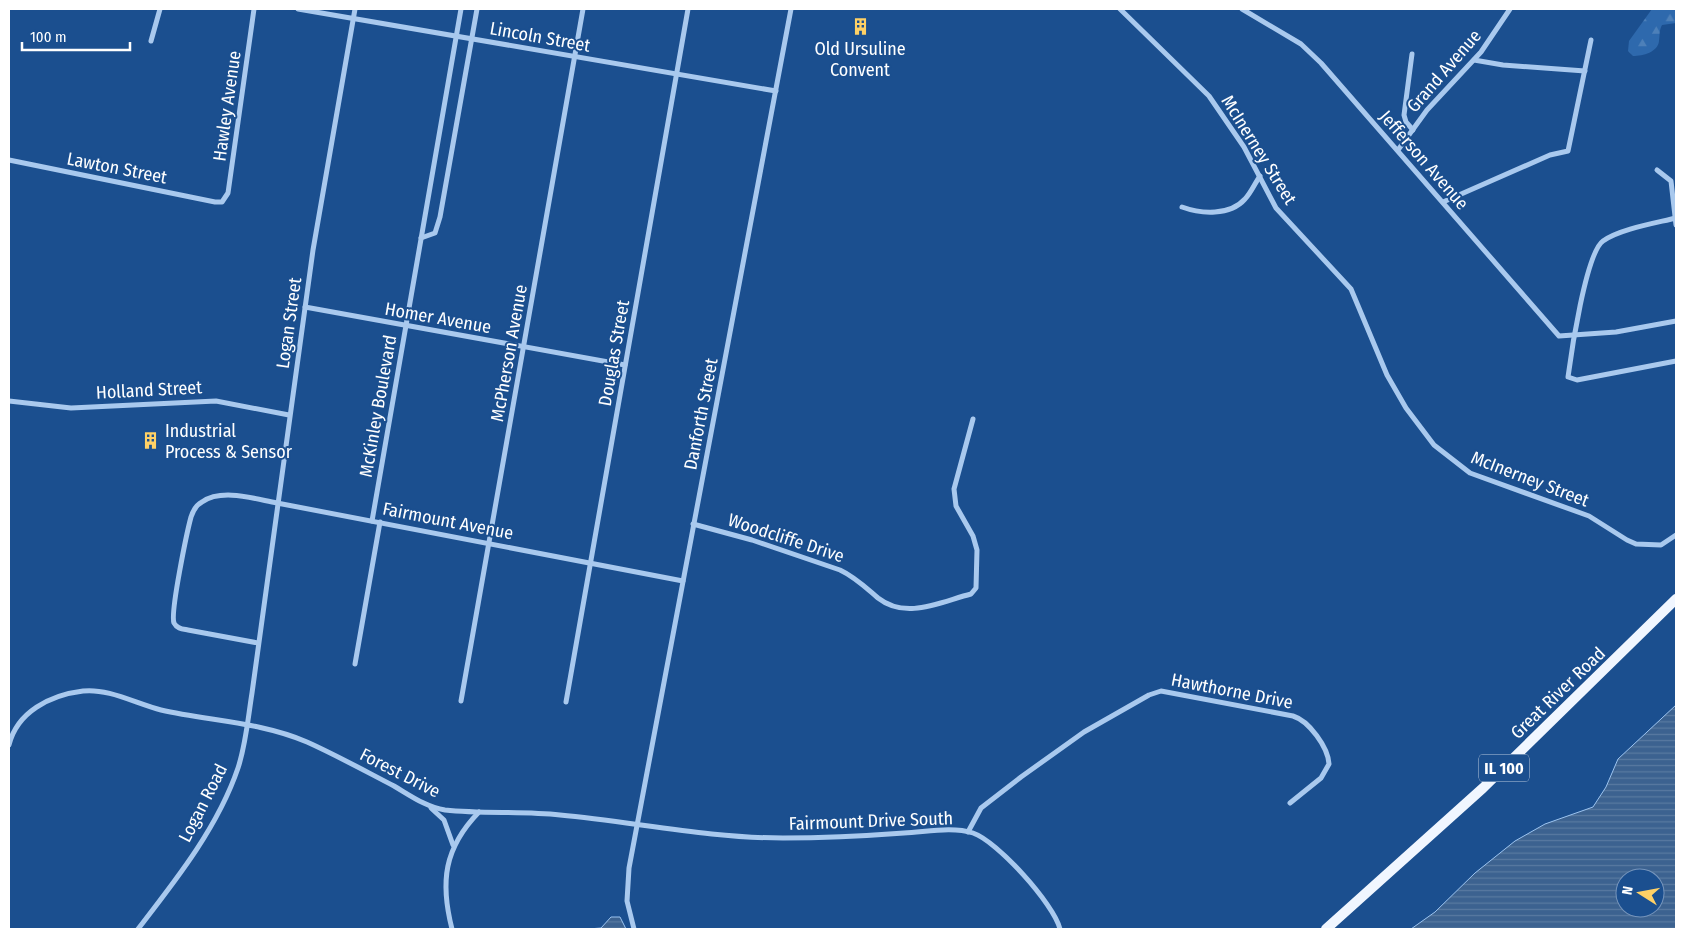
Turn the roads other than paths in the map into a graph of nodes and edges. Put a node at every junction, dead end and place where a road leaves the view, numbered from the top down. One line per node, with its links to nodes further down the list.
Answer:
1 (160, 9): 17 (street)
2 (254, 9): 30 (street, Hawley Avenue)
3 (298, 9): 13 (street, Lincoln Street)
4 (355, 9): 13 (street, Logan Street)
5 (461, 9): 14 (street, McKinley Boulevard)
6 (477, 9): 15 (street)
7 (582, 9): 19 (street, McPherson Avenue)
8 (688, 9): 22 (street, Douglas Street)
9 (791, 9): 23 (street, Danforth Street)
10 (1120, 9): 28 (street, McInerney Street)
11 (1242, 9): 25 (street, Jefferson Avenue)
12 (1510, 9): 20 (street, Grand Avenue)
13 (353, 19): 14 (street, Lincoln Street); 35 (street, Logan Street)
14 (456, 36): 15 (street, Lincoln Street); 34 (street, McKinley Boulevard)
15 (472, 39): 19 (street, Lincoln Street); 34 (street)
16 (1591, 40): 21 (street)
17 (151, 41)
18 (1412, 54): 24 (street)
19 (574, 56): 22 (street, Lincoln Street); 39 (street, McPherson Avenue)
20 (1474, 60): 21 (street); 24 (street, Grand Avenue)
21 (1585, 71): 29 (street)
22 (677, 74): 23 (street, Lincoln Street); 41 (street, Douglas Street)
23 (776, 91): 48 (street, Danforth Street)
24 (1413, 130): 25 (street, Grand Avenue)
25 (1398, 150): 29 (street, Jefferson Avenue)
26 (9, 160): 30 (street, Lawton Street)
27 (1657, 170): 32 (street)
28 (1260, 176): 31 (street); 49 (street, McInerney Street)
29 (1443, 202): 38 (street, Jefferson Avenue)
30 (219, 203)
31 (1182, 207)
32 (1676, 218): 33 (street); 38 (street)
33 (1676, 225)
34 (421, 238): 37 (street, McKinley Boulevard)
35 (305, 307): 37 (street, Homer Avenue); 43 (street, Logan Street)
36 (1676, 321): 38 (street)
37 (406, 327): 39 (street, Homer Avenue); 46 (street, McKinley Boulevard)
38 (1575, 336): 40 (street)
39 (524, 347): 41 (street, Homer Avenue); 50 (street, McPherson Avenue)
40 (1676, 361)
41 (625, 366): 51 (street, Douglas Street)
42 (9, 401): 43 (street, Holland Street)
43 (289, 416): 45 (street, Logan Street)
44 (973, 419): 48 (street, Woodcliffe Drive)
45 (277, 503): 46 (street, Fairmount Avenue); 54 (street, Logan Street); 54 (street, Fairmount Avenue)
46 (372, 521): 47 (street, Fairmount Avenue)
47 (380, 522): 50 (street, Fairmount Avenue); 55 (street)
48 (693, 524): 52 (street, Danforth Street)
49 (1676, 535)
50 (489, 543): 51 (street, Fairmount Avenue); 56 (street, McPherson Avenue)
51 (592, 564): 52 (street, Fairmount Avenue); 57 (street, Douglas Street)
52 (684, 581): 63 (street, Danforth Street)
53 (1676, 599): 70 (main road, Great River Road / IL 100)
54 (258, 643): 58 (street, Logan Road)
55 (355, 664)
56 (461, 701)
57 (566, 702)
58 (247, 725): 59 (street, Forest Drive); 61 (street, Forest Drive); 66 (street, Logan Road)
59 (9, 745)
60 (1290, 804): 64 (street, Hawthorne Drive)
61 (430, 808): 62 (street, Forest Drive); 65 (street)
62 (479, 812): 63 (street, Forest Drive); 65 (street)
63 (637, 824): 64 (street, Fairmount Drive South); 68 (street, Danforth Street)
64 (968, 832): 69 (street, Fairmount Drive South)
65 (453, 845): 67 (street)
66 (138, 929)
67 (452, 929)
68 (634, 929)
69 (1060, 929)
70 (1326, 929)

